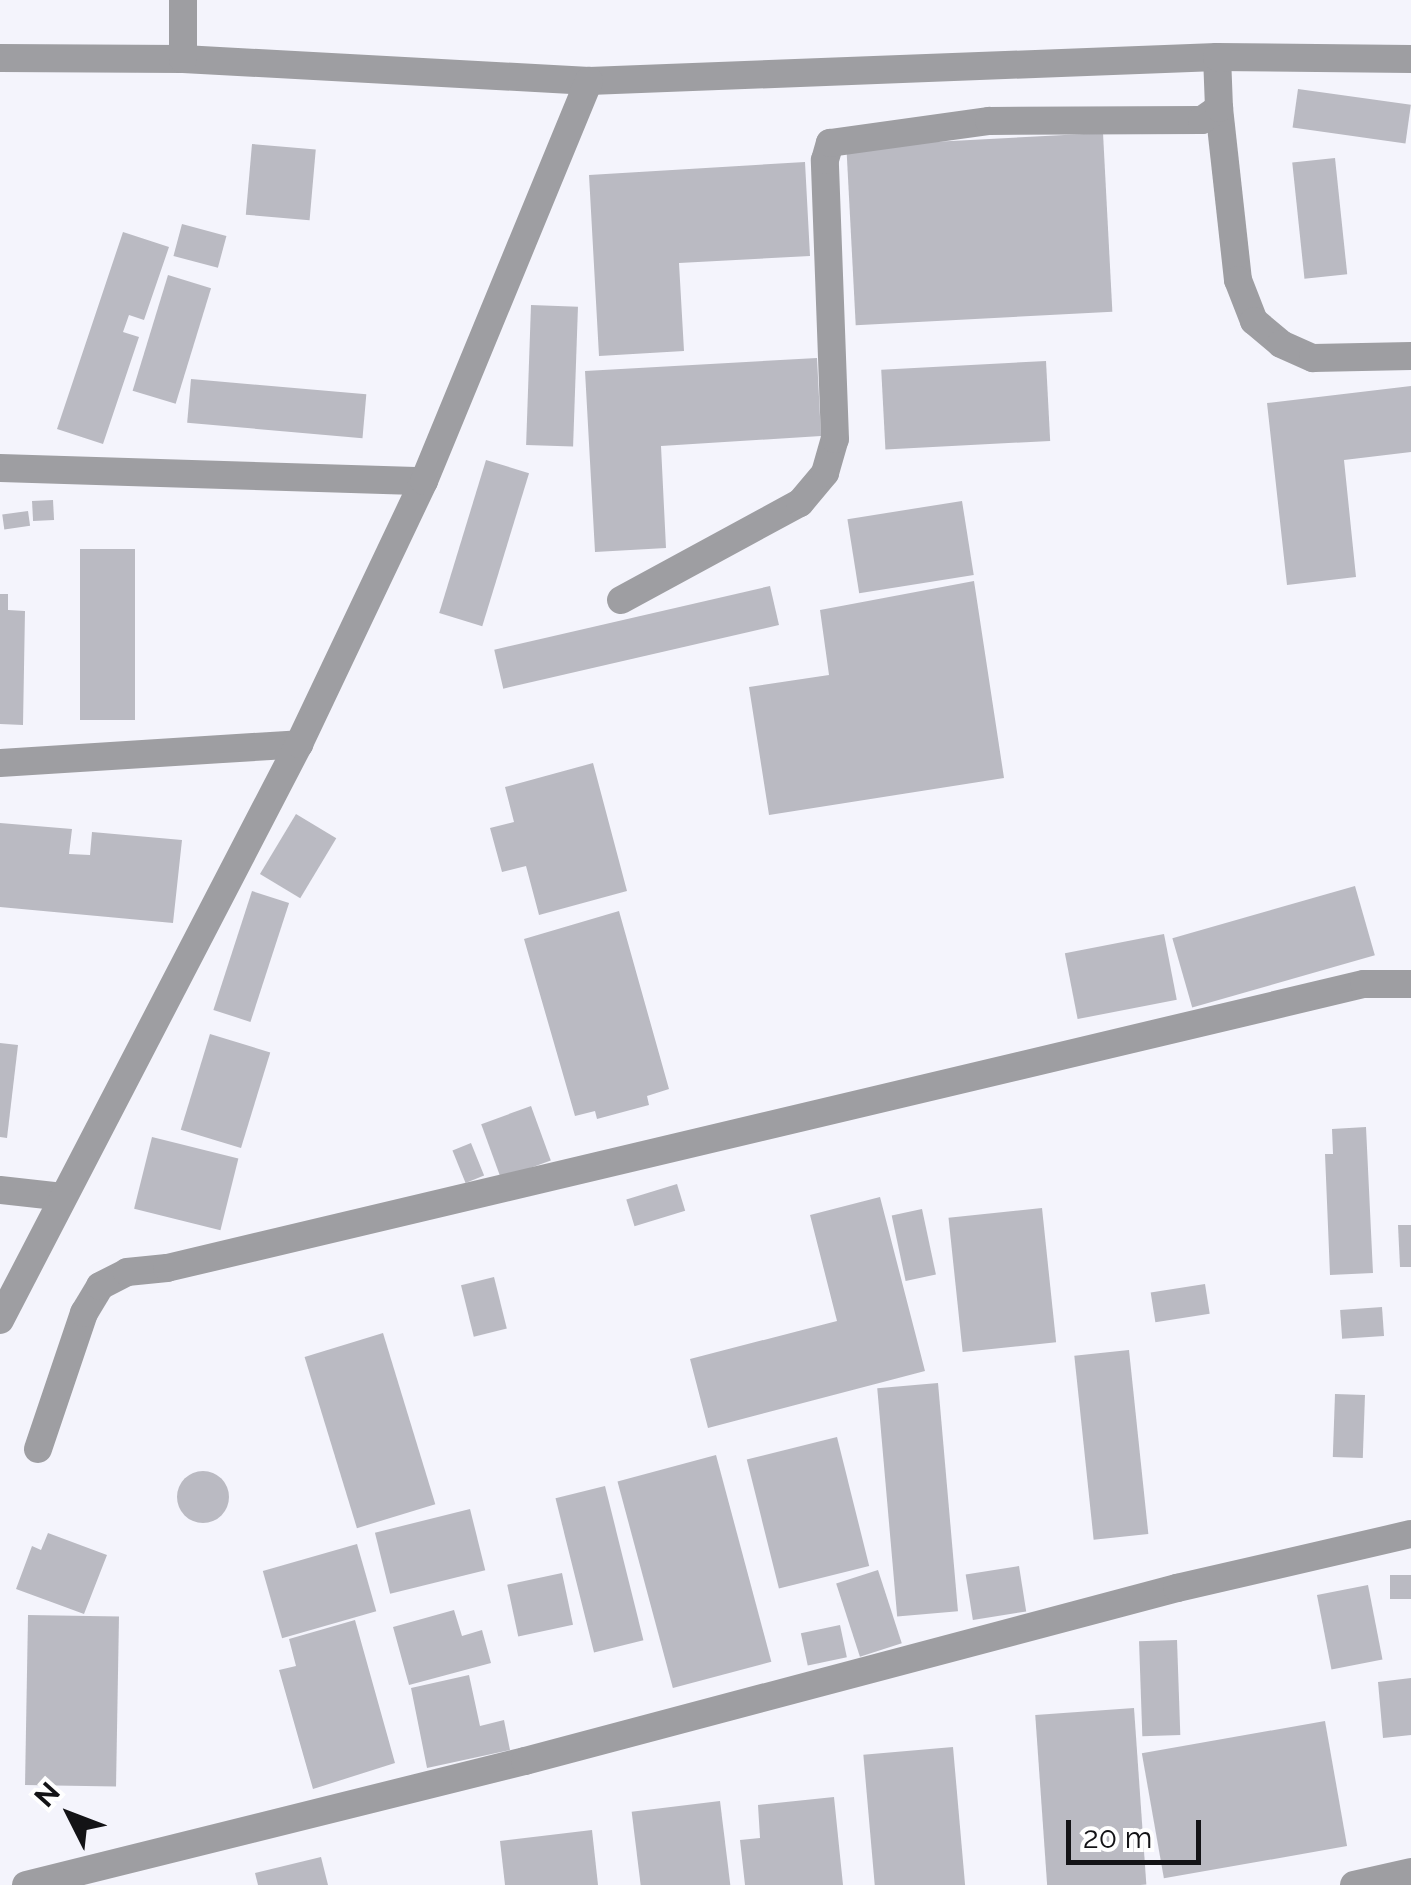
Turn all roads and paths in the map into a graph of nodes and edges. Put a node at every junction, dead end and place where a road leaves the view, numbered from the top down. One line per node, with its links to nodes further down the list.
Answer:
1 (184, 0): 4 (street)
2 (1216, 57): 5 (street); 6 (street); 7 (street)
3 (0, 58): 4 (street)
4 (183, 59): 6 (street)
5 (1411, 59)
6 (588, 81): 10 (street)
7 (1219, 108): 8 (street); 11 (street)
8 (1411, 356)
9 (0, 468): 10 (street)
10 (424, 481): 12 (street)
11 (621, 600)
12 (299, 744): 13 (street); 16 (street)
13 (0, 763)
14 (1411, 984): 18 (street)
15 (0, 1190): 16 (street)
16 (63, 1197): 17 (street)
17 (0, 1320)
18 (38, 1449)
19 (1411, 1534): 21 (street)
20 (1411, 1872): 22 (street)
21 (26, 1885)
22 (1354, 1885)

